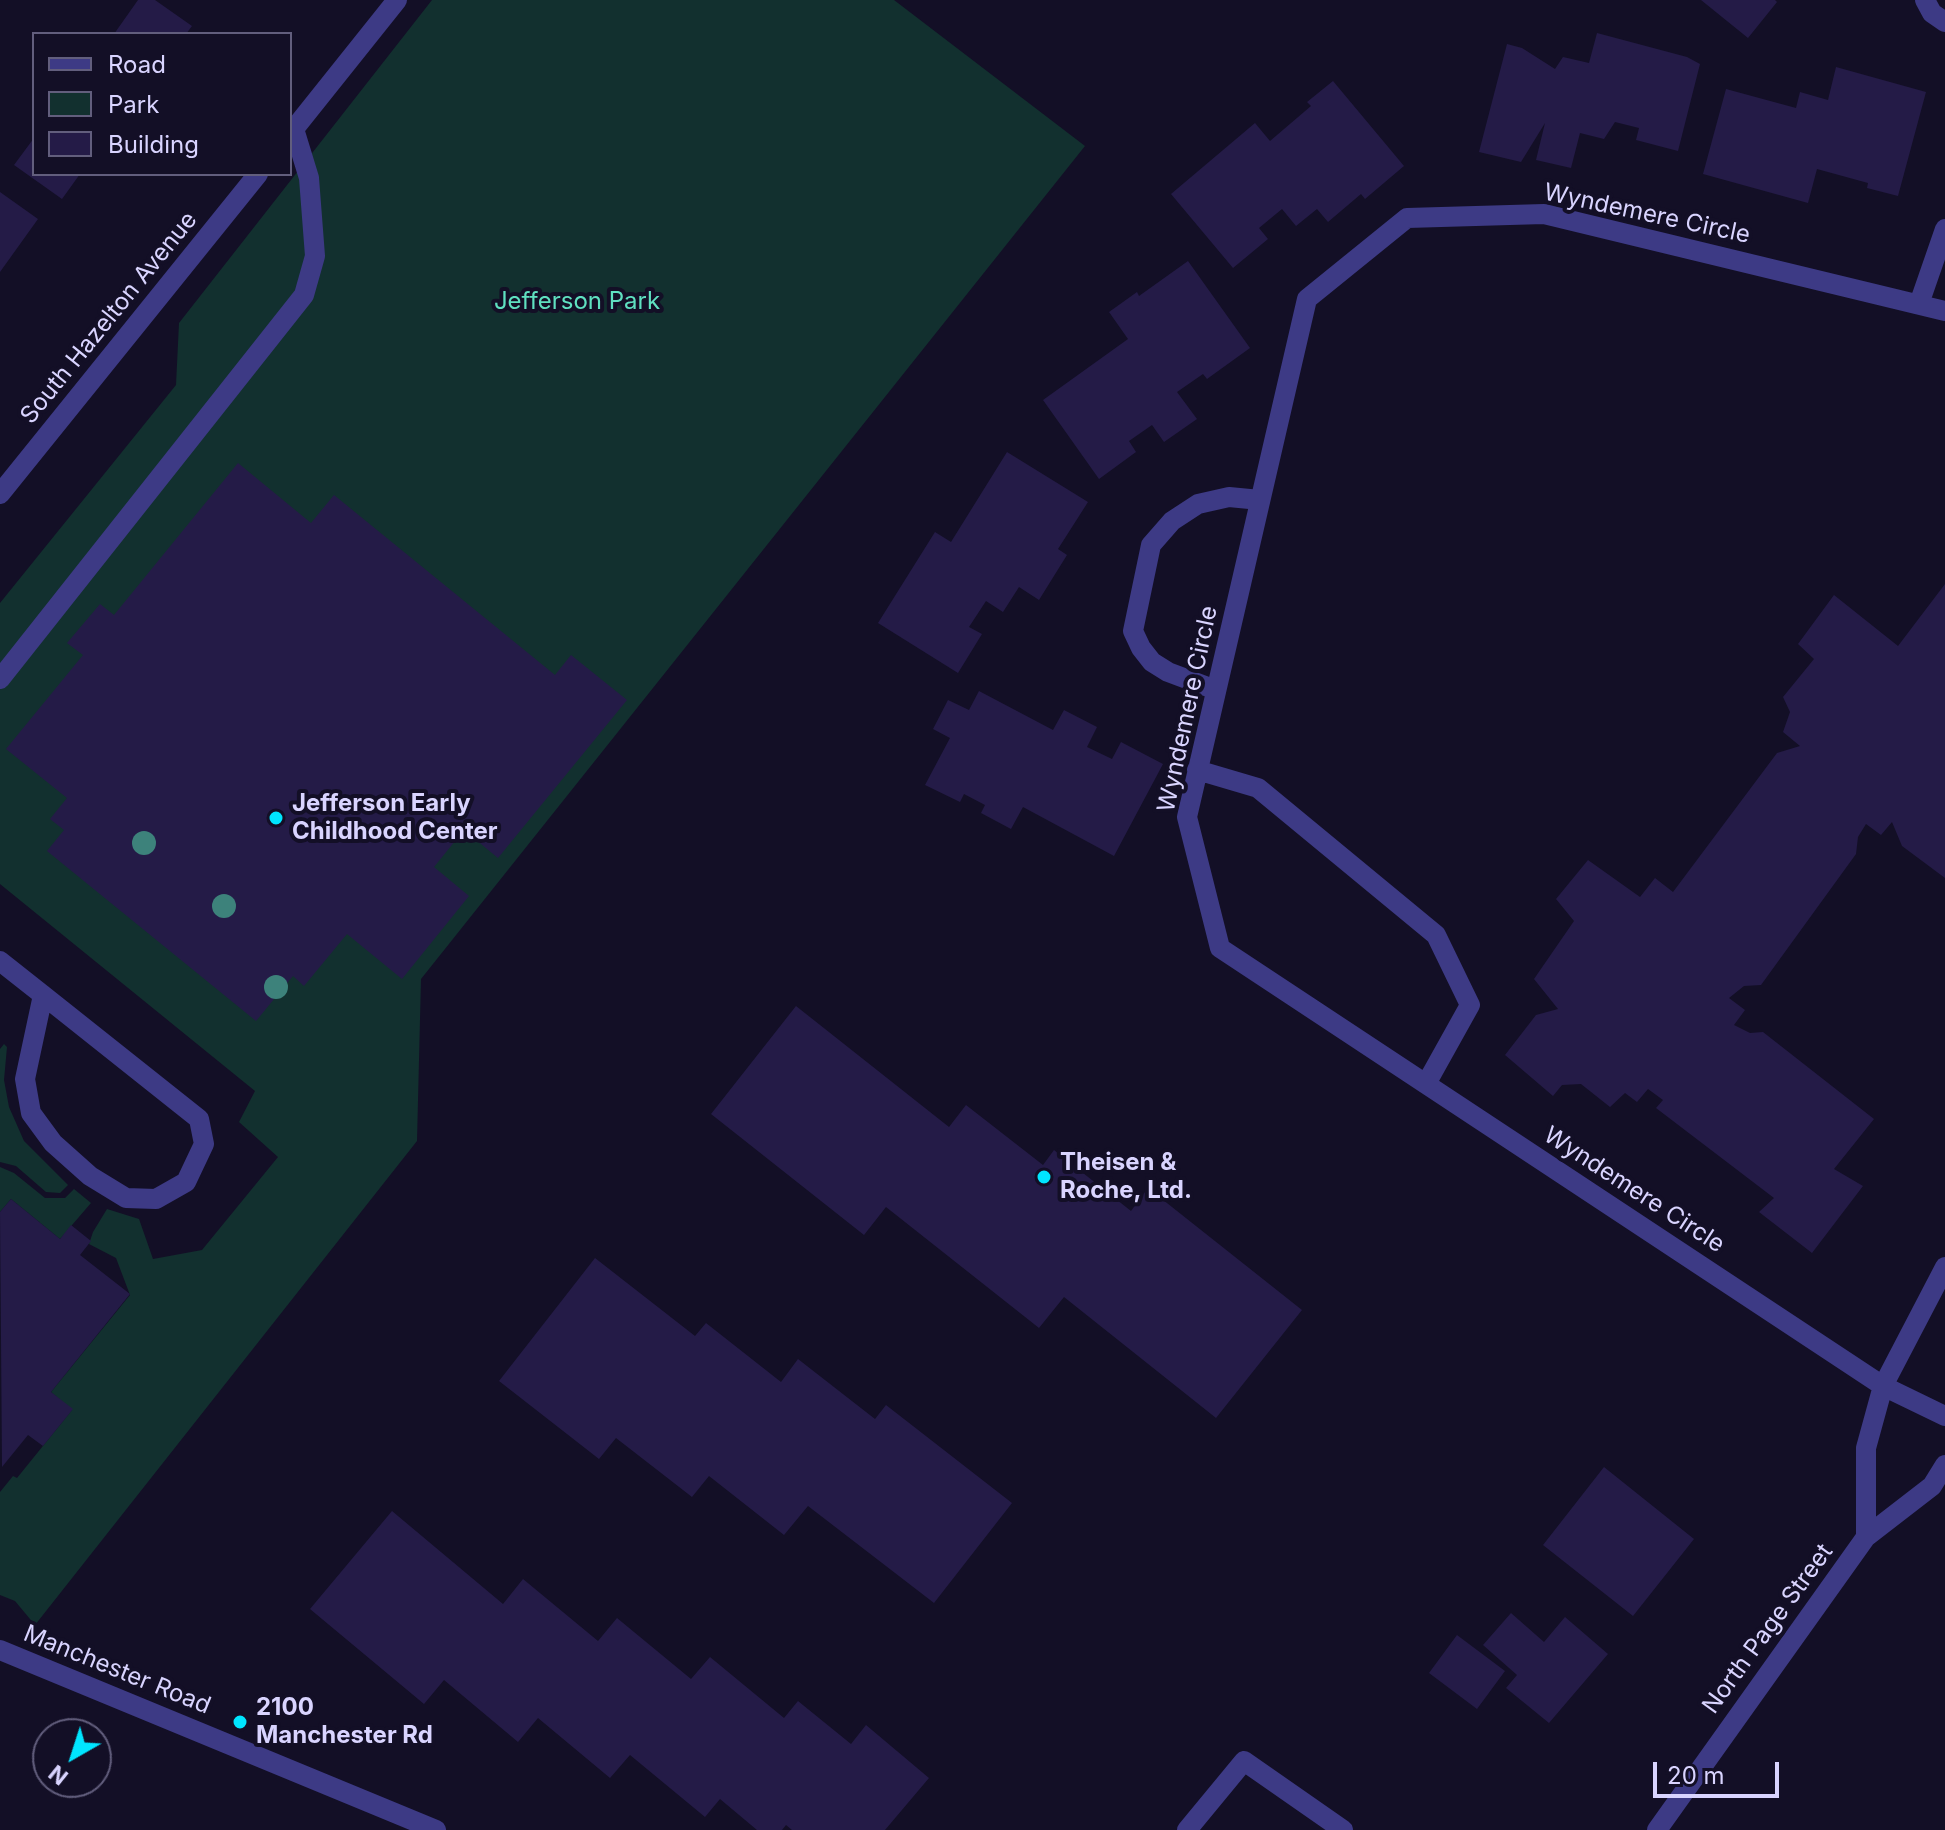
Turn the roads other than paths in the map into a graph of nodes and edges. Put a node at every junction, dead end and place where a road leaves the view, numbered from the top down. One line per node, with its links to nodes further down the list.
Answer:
1 (397, 0): 4 (street)
2 (1925, 0): 3 (street)
3 (1945, 22)
4 (292, 132): 11 (street)
5 (256, 176): 9 (street, South Hazelton Avenue)
6 (1945, 229): 7 (street)
7 (1919, 304): 8 (street, Wyndemere Circle); 10 (street, Wyndemere Circle)
8 (1945, 311)
9 (0, 494)
10 (1260, 500): 12 (street, Wyndemere Circle); 12 (street)
11 (0, 679)
12 (1216, 690): 13 (street, Wyndemere Circle)
13 (1197, 770): 16 (street, Wyndemere Circle); 16 (street)
14 (0, 961): 15 (street)
15 (43, 995): 15 (street)
16 (1426, 1084): 18 (street, Wyndemere Circle)
17 (1945, 1267): 18 (street, North Page Street)
18 (1883, 1386): 19 (street, Wyndemere Circle); 21 (street, North Page Street)
19 (1945, 1416)
20 (1945, 1465): 21 (street, North Page Street)
21 (1866, 1537): 26 (street, North Page Street)
22 (0, 1650): 23 (street, Manchester Road)
23 (436, 1830)
24 (1187, 1830): 25 (street)
25 (1343, 1830)
26 (1657, 1830)

